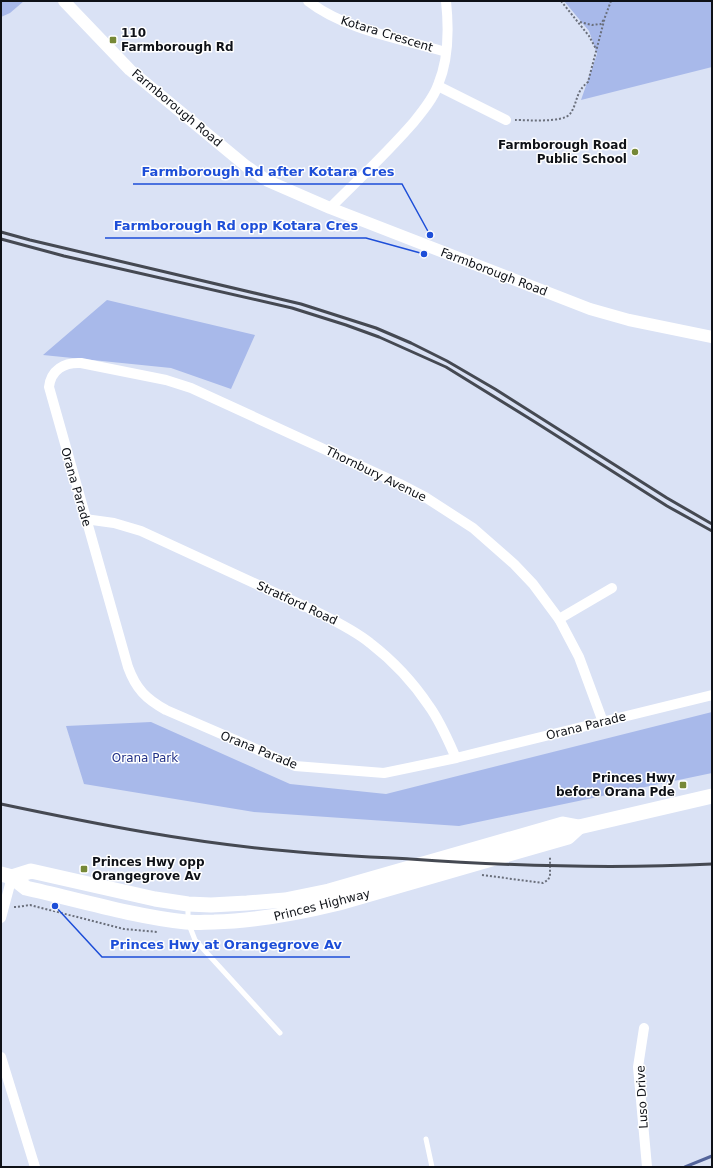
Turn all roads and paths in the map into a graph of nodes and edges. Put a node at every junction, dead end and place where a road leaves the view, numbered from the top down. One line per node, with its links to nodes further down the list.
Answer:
1 (64, 1): 12 (street, Farmborough Road)
2 (308, 1): 9 (street, Kotara Crescent)
3 (446, 1): 9 (street, Kotara Crescent)
4 (561, 1): 7 (path)
5 (612, 1): 6 (path)
6 (605, 17): 7 (path); 8 (path)
7 (579, 22): 8 (path)
8 (596, 50): 11 (path)
9 (446, 52): 10 (street, Kotara Crescent)
10 (438, 86): 11 (street); 12 (street, Kotara Crescent)
11 (506, 120)
12 (330, 208): 13 (street, Farmborough Road)
13 (712, 337)
14 (53, 373): 15 (street, Orana Parade); 17 (street, Thornbury Avenue)
15 (85, 519): 20 (street, Stratford Road); 20 (street, Orana Parade)
16 (612, 588): 17 (street)
17 (559, 619): 19 (street, Thornbury Avenue)
18 (712, 695): 19 (street, Orana Parade)
19 (603, 722): 20 (street, Orana Parade)
20 (456, 758)
21 (712, 796): 22 (main road, Princes Highway)
22 (579, 827): 26 (main road, Princes Highway); 28 (main road, Princes Highway)
23 (550, 861): 25 (path)
24 (7, 875): 26 (main road, Princes Highway); 27 (street); 28 (main road, Princes Highway)
25 (550, 876)
26 (188, 904): 28 (lane)
27 (1, 918)
28 (188, 922): 30 (lane)
29 (644, 1028): 35 (street, Luso Drive)
30 (280, 1033)
31 (1, 1056): 33 (street)
32 (426, 1139): 34 (lane)
33 (35, 1167)
34 (432, 1167)
35 (647, 1167)

